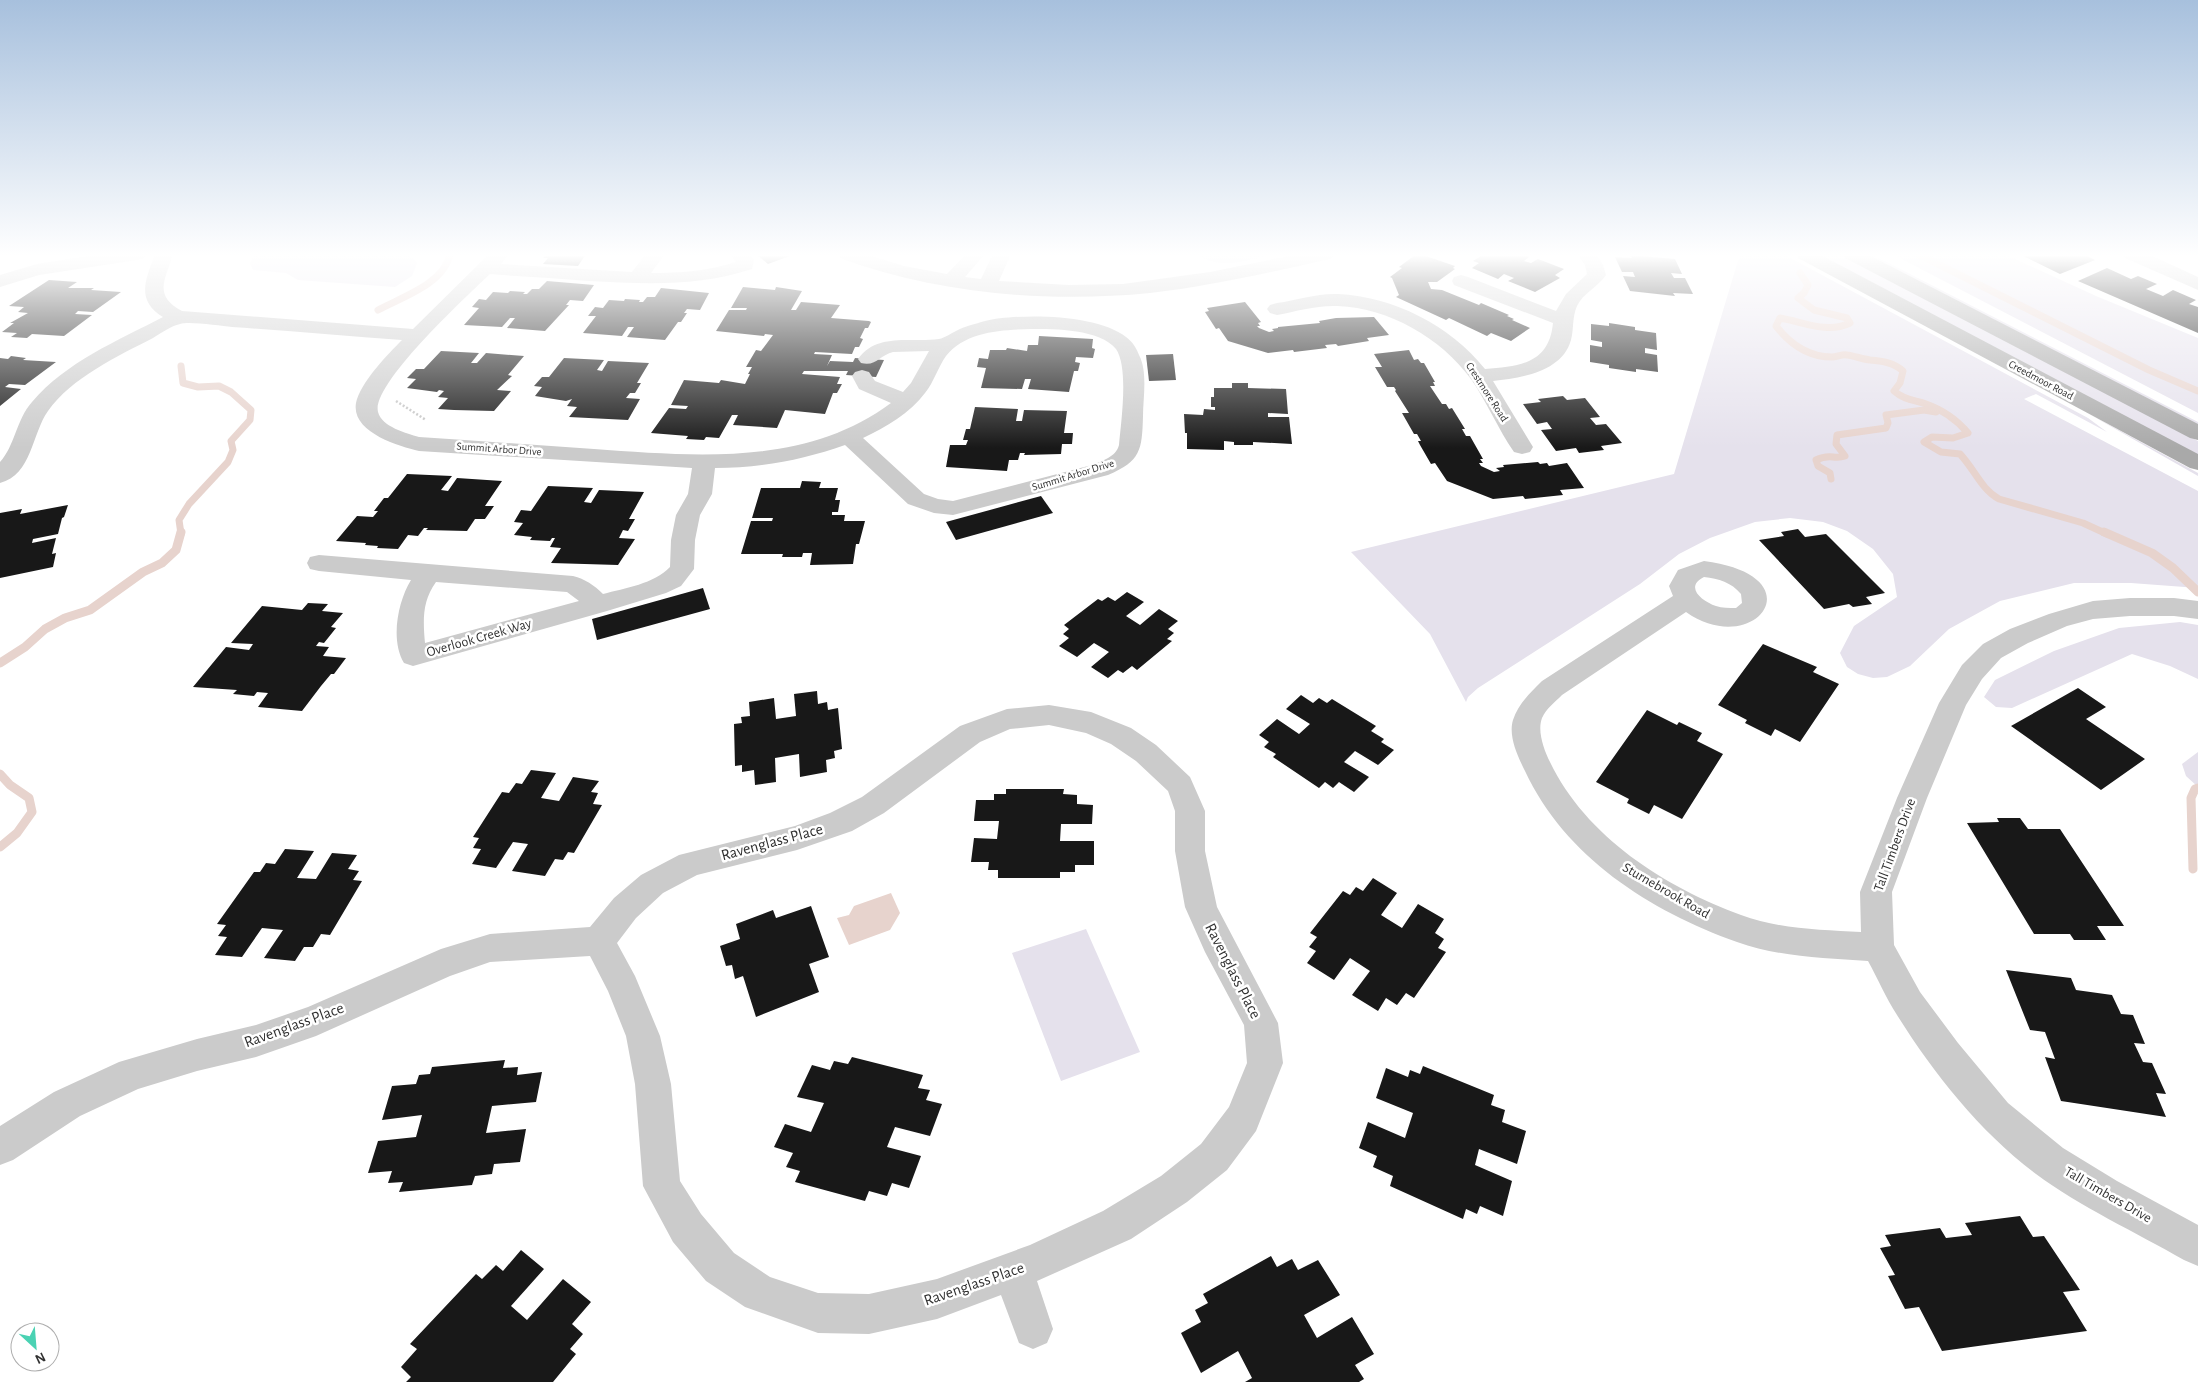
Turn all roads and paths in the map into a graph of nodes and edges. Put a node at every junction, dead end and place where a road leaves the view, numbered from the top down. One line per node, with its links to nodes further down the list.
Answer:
1 (174, 318): 20 (street)
2 (197, 318): 9 (street)
3 (435, 318): 9 (street, Summit Arbor Drive)
4 (1406, 318): 11 (street, Crestmore Road)
5 (1559, 318): 8 (street)
6 (1925, 318): 19 (main road, Creedmoor Road)
7 (1977, 318): 15 (main road, Creedmoor Road)
8 (1563, 320): 11 (street)
9 (418, 335): 18 (street, Summit Arbor Drive)
10 (947, 345): 13 (street, Summit Arbor Drive); 13 (street); 16 (street, Summit Arbor Drive)
11 (1479, 376): 17 (street, Crestmore Road)
12 (395, 400): 14 (path)
13 (906, 401): 16 (street, Summit Arbor Drive)
14 (428, 421)
15 (2198, 433)
16 (848, 436): 18 (street, Summit Arbor Drive)
17 (1522, 447)
18 (704, 463): 24 (street, Overlook Creek Way)
19 (2198, 464)
20 (0, 476)
21 (320, 563): 22 (street)
22 (429, 573): 24 (street); 24 (street, Overlook Creek Way)
23 (1687, 599): 27 (street, Sturnebrook Road)
24 (598, 605)
25 (2198, 610): 27 (street, Tall Timbers Drive)
26 (599, 941): 28 (street, Ravenglass Place); 30 (street, Ravenglass Place); 30 (street, Ravenglass Place)
27 (1878, 947): 29 (street, Tall Timbers Drive)
28 (0, 1147)
29 (2198, 1246)
30 (1013, 1271): 31 (street)
31 (1033, 1329)

